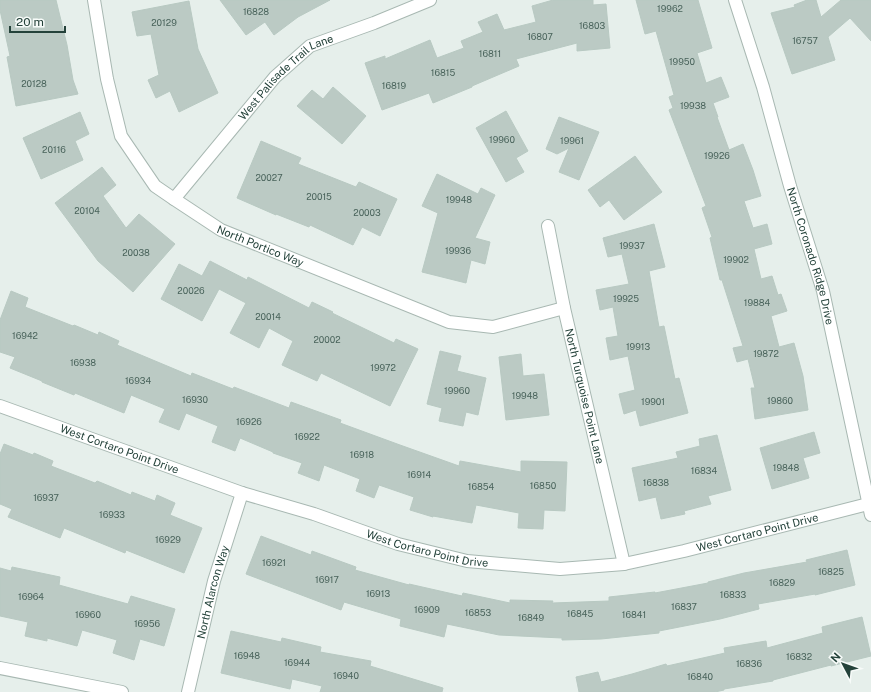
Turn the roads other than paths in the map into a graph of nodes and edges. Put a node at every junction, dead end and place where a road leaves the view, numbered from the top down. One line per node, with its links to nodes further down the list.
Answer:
1 (94, 0): 4 (street, North Portico Way)
2 (430, 0): 4 (street, West Palisade Trail Lane)
3 (735, 0): 8 (street, North Coronado Ridge Drive)
4 (174, 199): 6 (street, North Portico Way)
5 (548, 226): 6 (street, North Turquoise Point Lane)
6 (564, 308): 11 (street, North Turquoise Point Lane)
7 (0, 406): 9 (street, West Cortaro Point Drive)
8 (868, 491): 10 (street, North Coronado Ridge Drive)
9 (242, 493): 11 (street, West Cortaro Point Drive); 14 (street, North Alarcon Way)
10 (870, 509): 11 (street, West Cortaro Point Drive)
11 (624, 564)
12 (0, 668): 13 (street)
13 (122, 692)
14 (188, 692)

